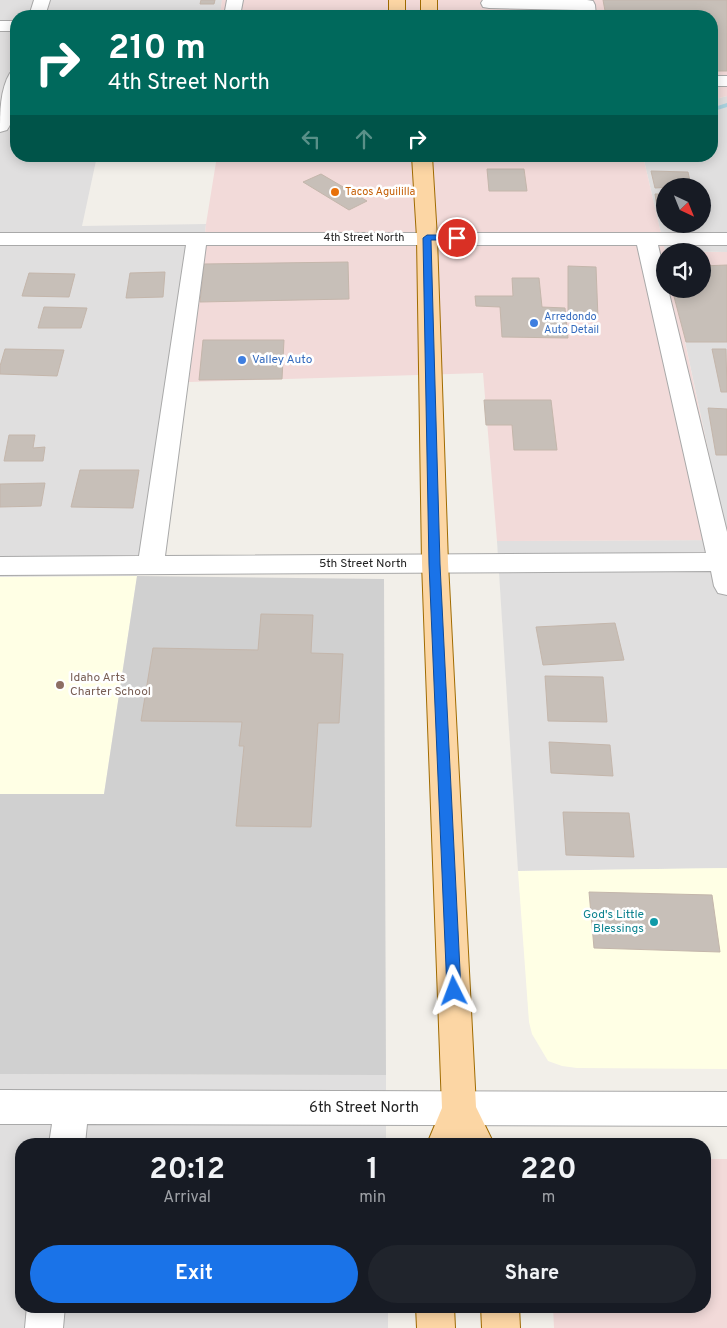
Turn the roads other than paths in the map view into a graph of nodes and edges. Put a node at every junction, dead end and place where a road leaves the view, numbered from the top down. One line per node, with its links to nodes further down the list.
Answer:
1 (489, 6): 2 (street)
2 (589, 7)
3 (10, 95): 4 (street)
4 (0, 126)
5 (422, 162): 6 (main road)
6 (427, 238): 8 (street, 4th Street North); 9 (street, 4th Street North); 12 (main road)
7 (0, 239): 8 (street, 4th Street North)
8 (197, 239): 11 (street)
9 (646, 239): 10 (street, 4th Street North); 14 (street)
10 (727, 239)
11 (151, 564): 12 (street, 5th Street North); 13 (street, 5th Street North)
12 (435, 564): 14 (street, 5th Street North); 17 (main road)
13 (0, 566)
14 (725, 570)
15 (0, 1107): 16 (street, 6th Street North)
16 (72, 1107): 17 (street, 6th Street North); 19 (street)
17 (460, 1108): 18 (street, 6th Street North); 20 (main road); 21 (main road)
18 (727, 1109)
19 (68, 1138)
20 (448, 1138)
21 (473, 1138)
22 (45, 1313): 25 (street)
23 (435, 1313): 26 (main road)
24 (500, 1313): 27 (main road)
25 (44, 1328)
26 (436, 1328)
27 (501, 1328)

